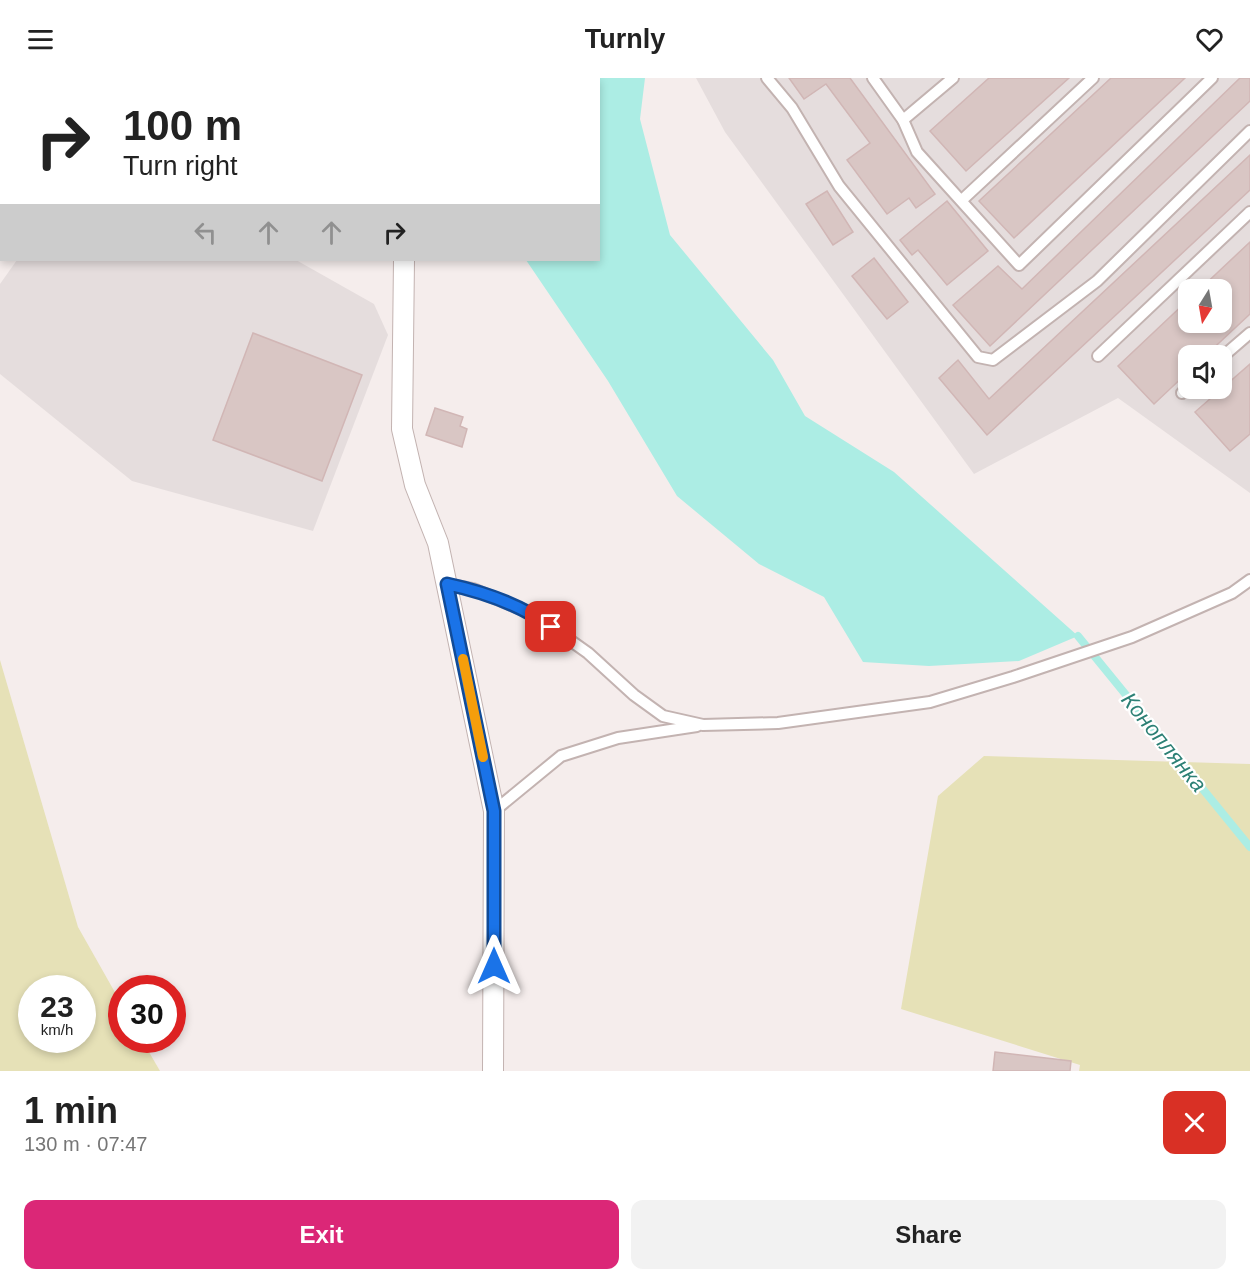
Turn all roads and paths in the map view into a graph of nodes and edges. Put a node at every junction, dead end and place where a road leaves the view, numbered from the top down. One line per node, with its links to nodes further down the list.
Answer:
1 (767, 78): 7 (lane)
2 (873, 78): 6 (lane)
3 (953, 78): 6 (lane)
4 (1093, 78): 8 (lane)
5 (1212, 78): 8 (lane)
6 (903, 120): 8 (lane)
7 (1250, 131)
8 (962, 200)
9 (1250, 212): 13 (lane)
10 (404, 261): 15 (street)
11 (1250, 333): 12 (lane)
12 (1232, 349)
13 (1098, 356)
14 (1250, 580): 16 (lane)
15 (447, 584): 16 (lane); 17 (street)
16 (703, 725): 17 (lane)
17 (494, 811): 18 (street)
18 (493, 1071)

